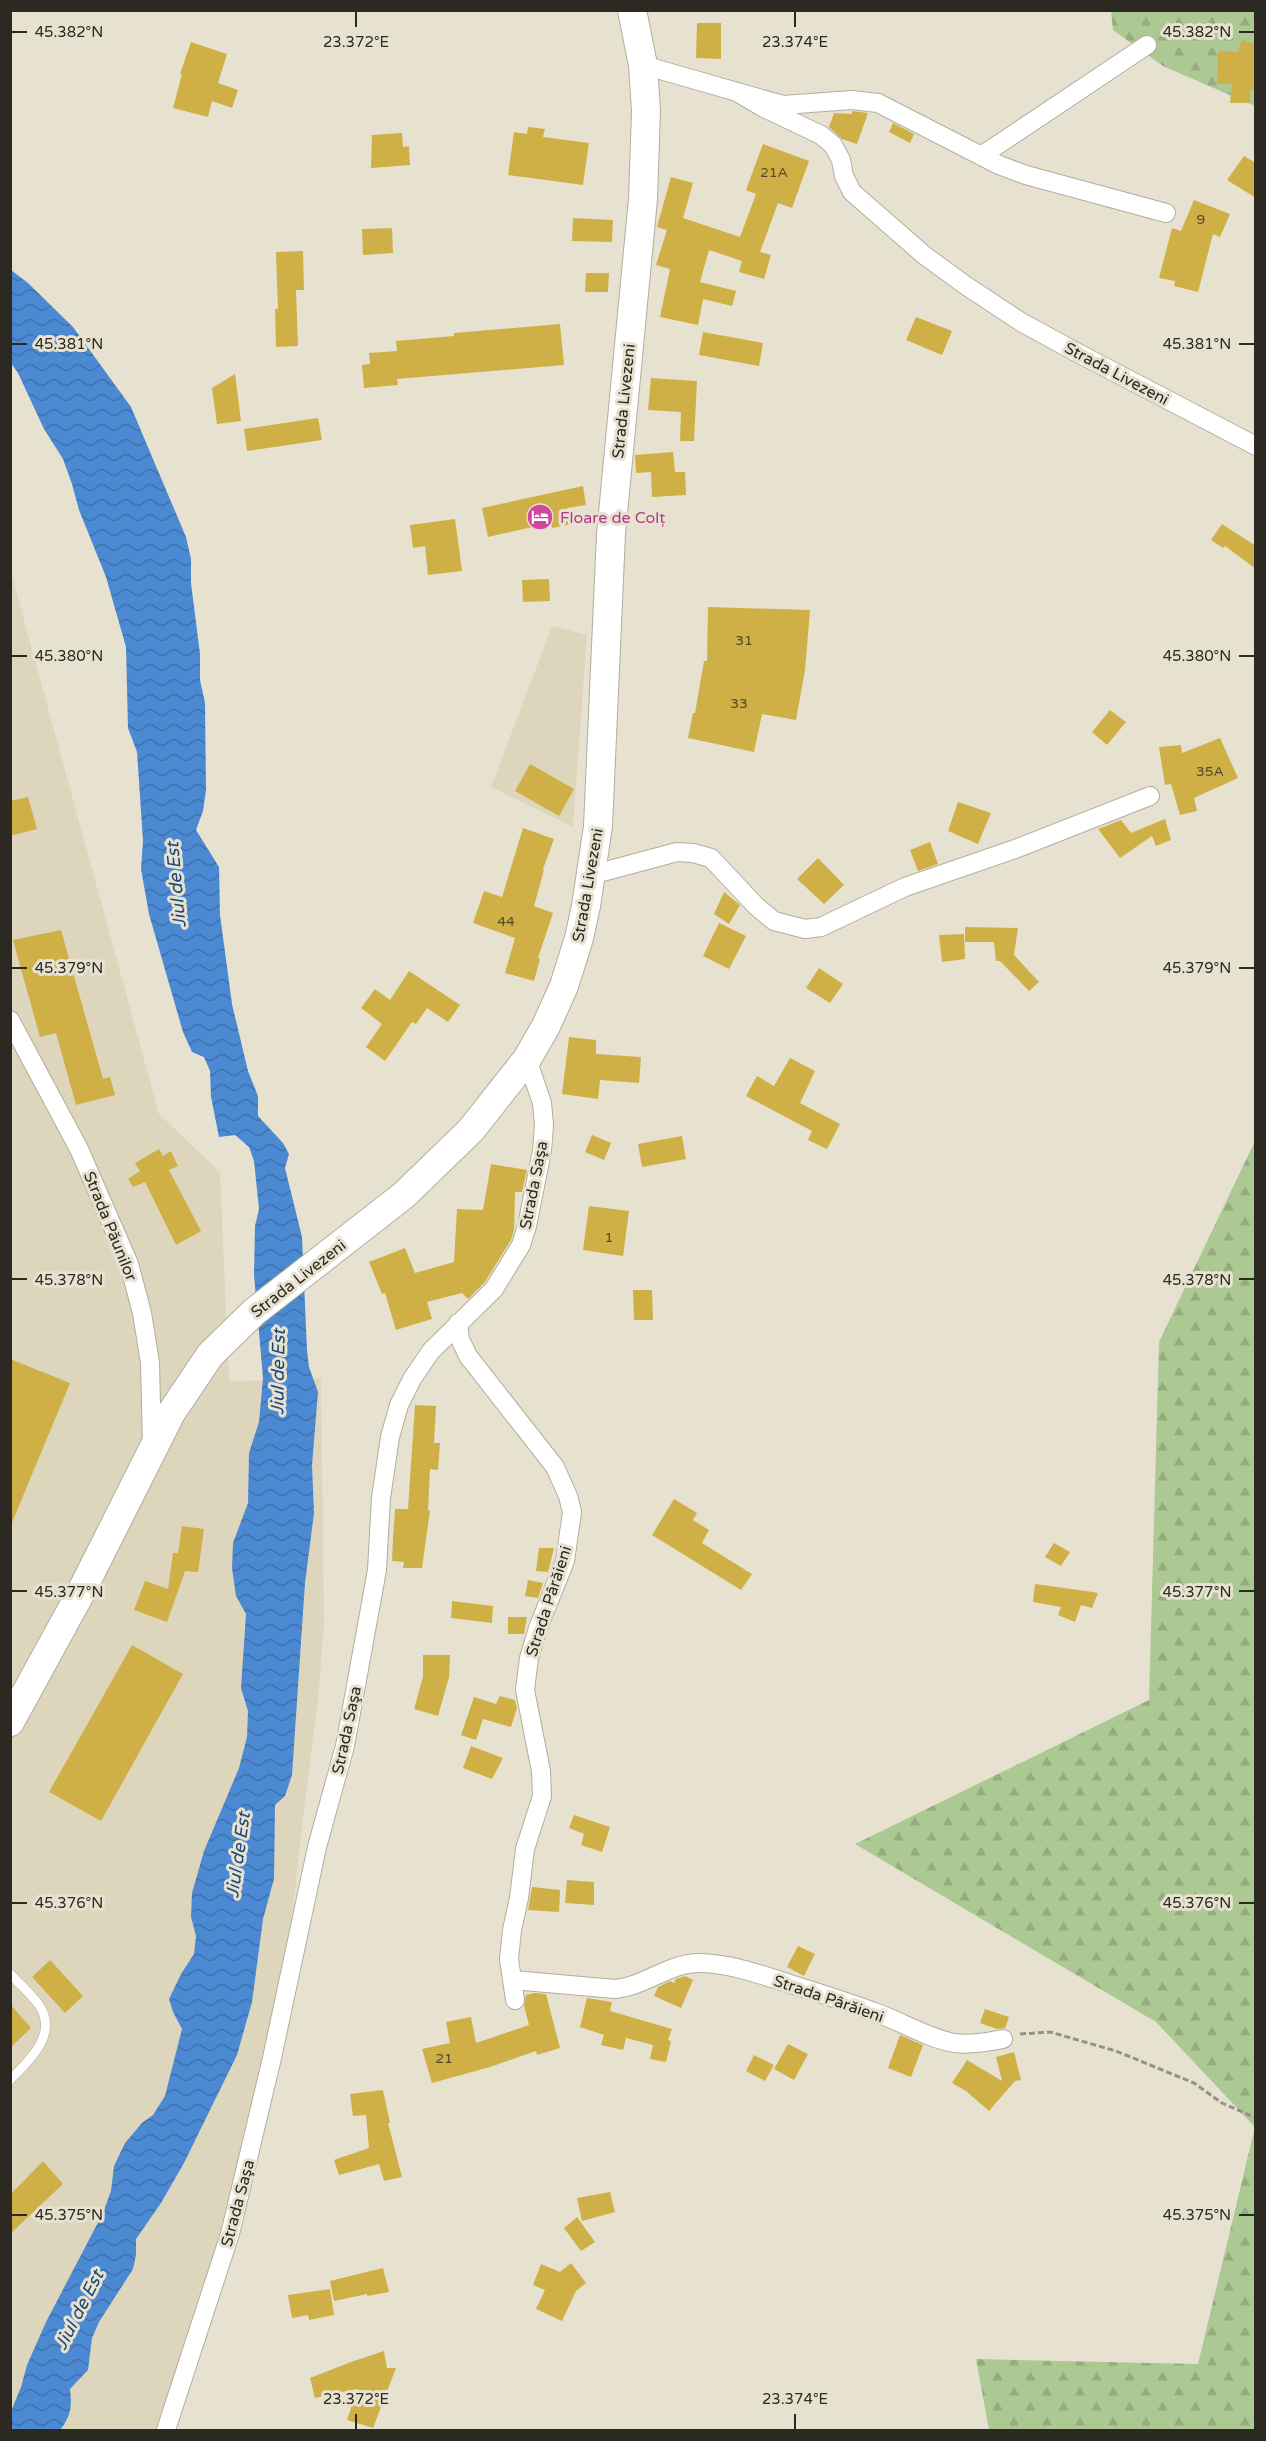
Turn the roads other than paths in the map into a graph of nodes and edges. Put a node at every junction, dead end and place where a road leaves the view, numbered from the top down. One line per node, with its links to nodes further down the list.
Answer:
1 (632, 10): 3 (main road, Strada Livezeni)
2 (1147, 45): 5 (street)
3 (643, 65): 4 (street, Strada Livezeni); 9 (main road, Strada Livezeni)
4 (740, 94): 5 (street, Strada Livezeni); 7 (street, Strada Livezeni)
5 (981, 156): 6 (street, Strada Livezeni)
6 (1166, 213)
7 (1256, 446)
8 (1150, 796): 9 (street)
9 (591, 875): 11 (main road, Strada Livezeni)
10 (10, 1020): 13 (street, Strada Păunilor)
11 (527, 1059): 12 (street, Strada Saşa); 13 (main road, Strada Livezeni)
12 (458, 1323): 16 (street, Strada Pârăieni); 20 (street, Strada Saşa)
13 (153, 1449): 14 (main road, Strada Livezeni)
14 (10, 1722)
15 (10, 1974): 19 (lane)
16 (513, 1980): 17 (street, Strada Pârăieni); 18 (street, Strada Pârăieni)
17 (515, 2000)
18 (1004, 2039)
19 (10, 2080)
20 (166, 2430)

